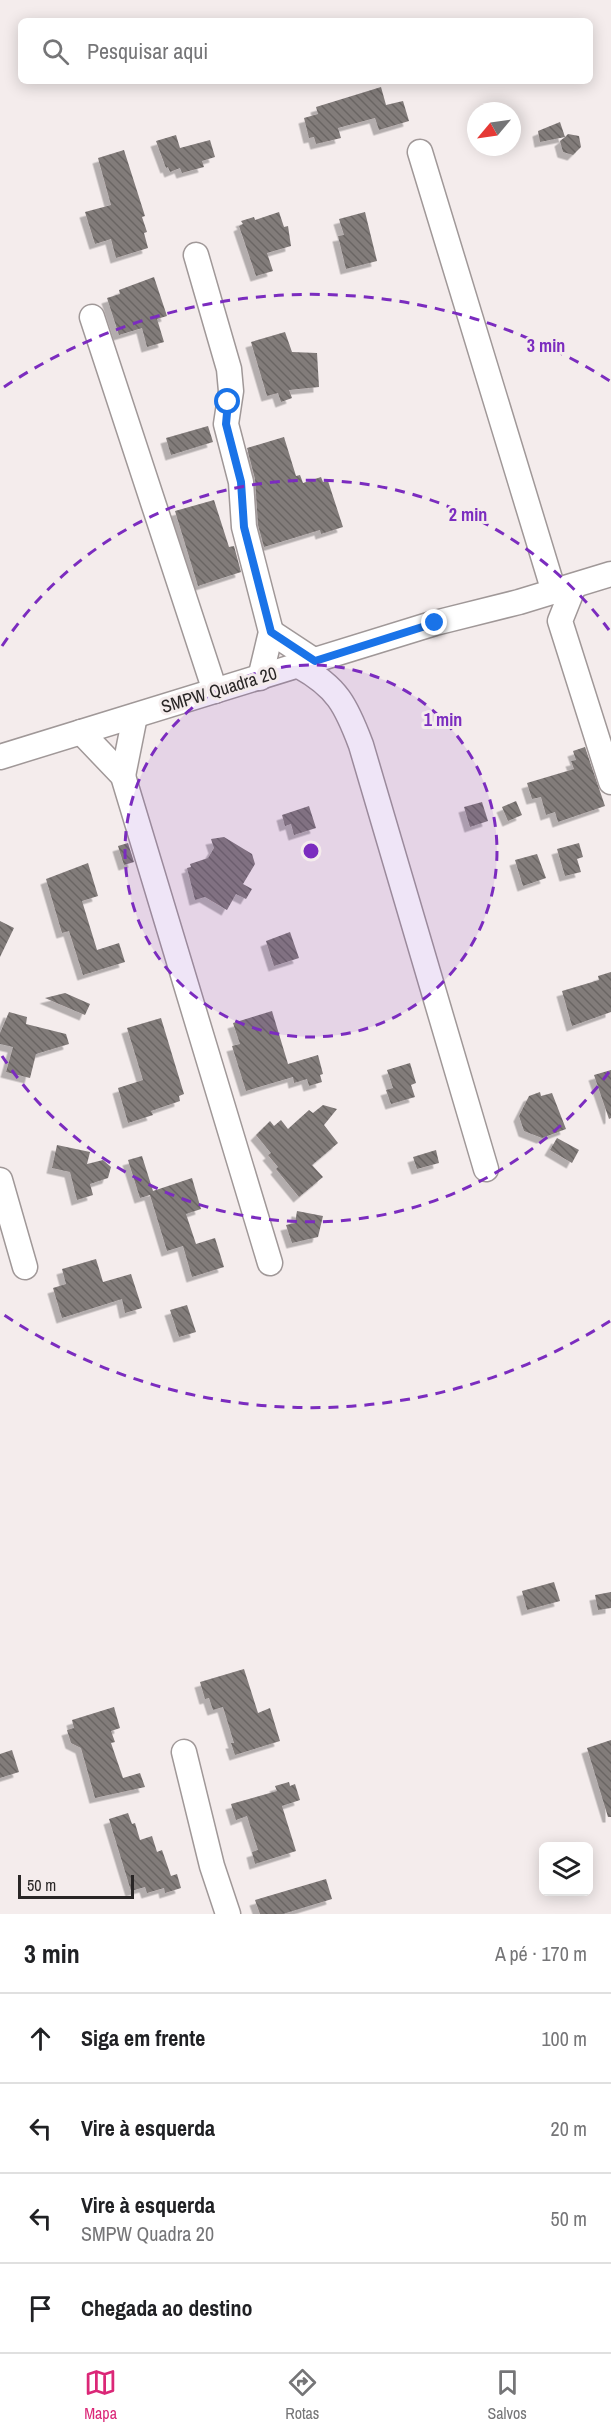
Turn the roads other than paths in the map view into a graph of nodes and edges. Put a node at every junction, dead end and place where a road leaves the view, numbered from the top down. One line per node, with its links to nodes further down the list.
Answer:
1 (420, 152): 5 (street)
2 (196, 255): 8 (street)
3 (92, 317): 11 (street)
4 (611, 574): 5 (street, SMPW Quadra 20)
5 (564, 589): 6 (street, SMPW Quadra 20); 7 (street)
6 (519, 602): 7 (street); 9 (street, SMPW Quadra 20)
7 (560, 621): 16 (street)
8 (271, 632): 9 (street); 10 (street)
9 (307, 663): 10 (street, SMPW Quadra 20); 17 (street)
10 (260, 678): 11 (street, SMPW Quadra 20)
11 (215, 691): 12 (street, SMPW Quadra 20)
12 (135, 716): 13 (street, SMPW Quadra 20); 15 (street)
13 (81, 732): 14 (street, SMPW Quadra 20); 15 (street)
14 (0, 757)
15 (123, 776): 19 (street)
16 (611, 782)
17 (486, 1169)
18 (0, 1180): 20 (street)
19 (270, 1263)
20 (25, 1267)
21 (184, 1752): 22 (street)
22 (228, 1914)

